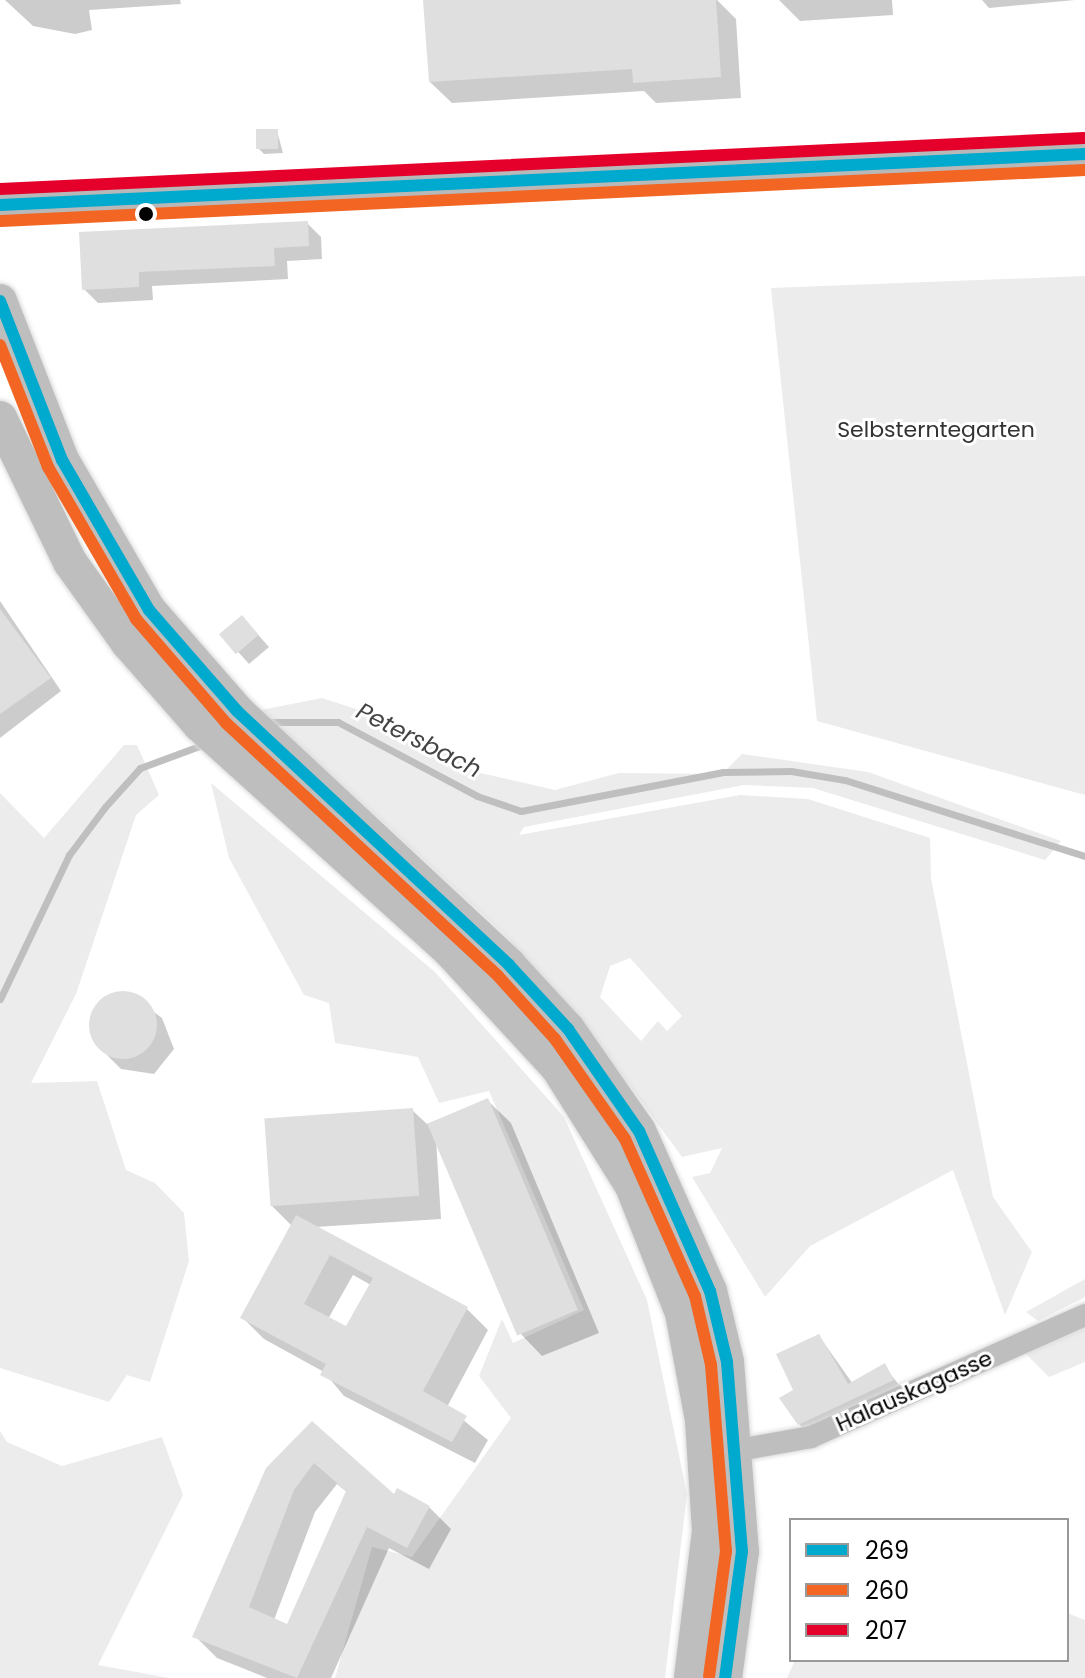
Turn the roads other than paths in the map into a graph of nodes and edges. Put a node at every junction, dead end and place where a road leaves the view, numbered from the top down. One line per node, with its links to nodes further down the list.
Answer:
1 (1085, 154): 2 (main road)
2 (0, 205)
3 (0, 301): 6 (main road)
4 (0, 418): 7 (main road)
5 (1085, 1315): 6 (street, Halauskagasse)
6 (739, 1450): 8 (main road)
7 (691, 1678)
8 (725, 1678)

